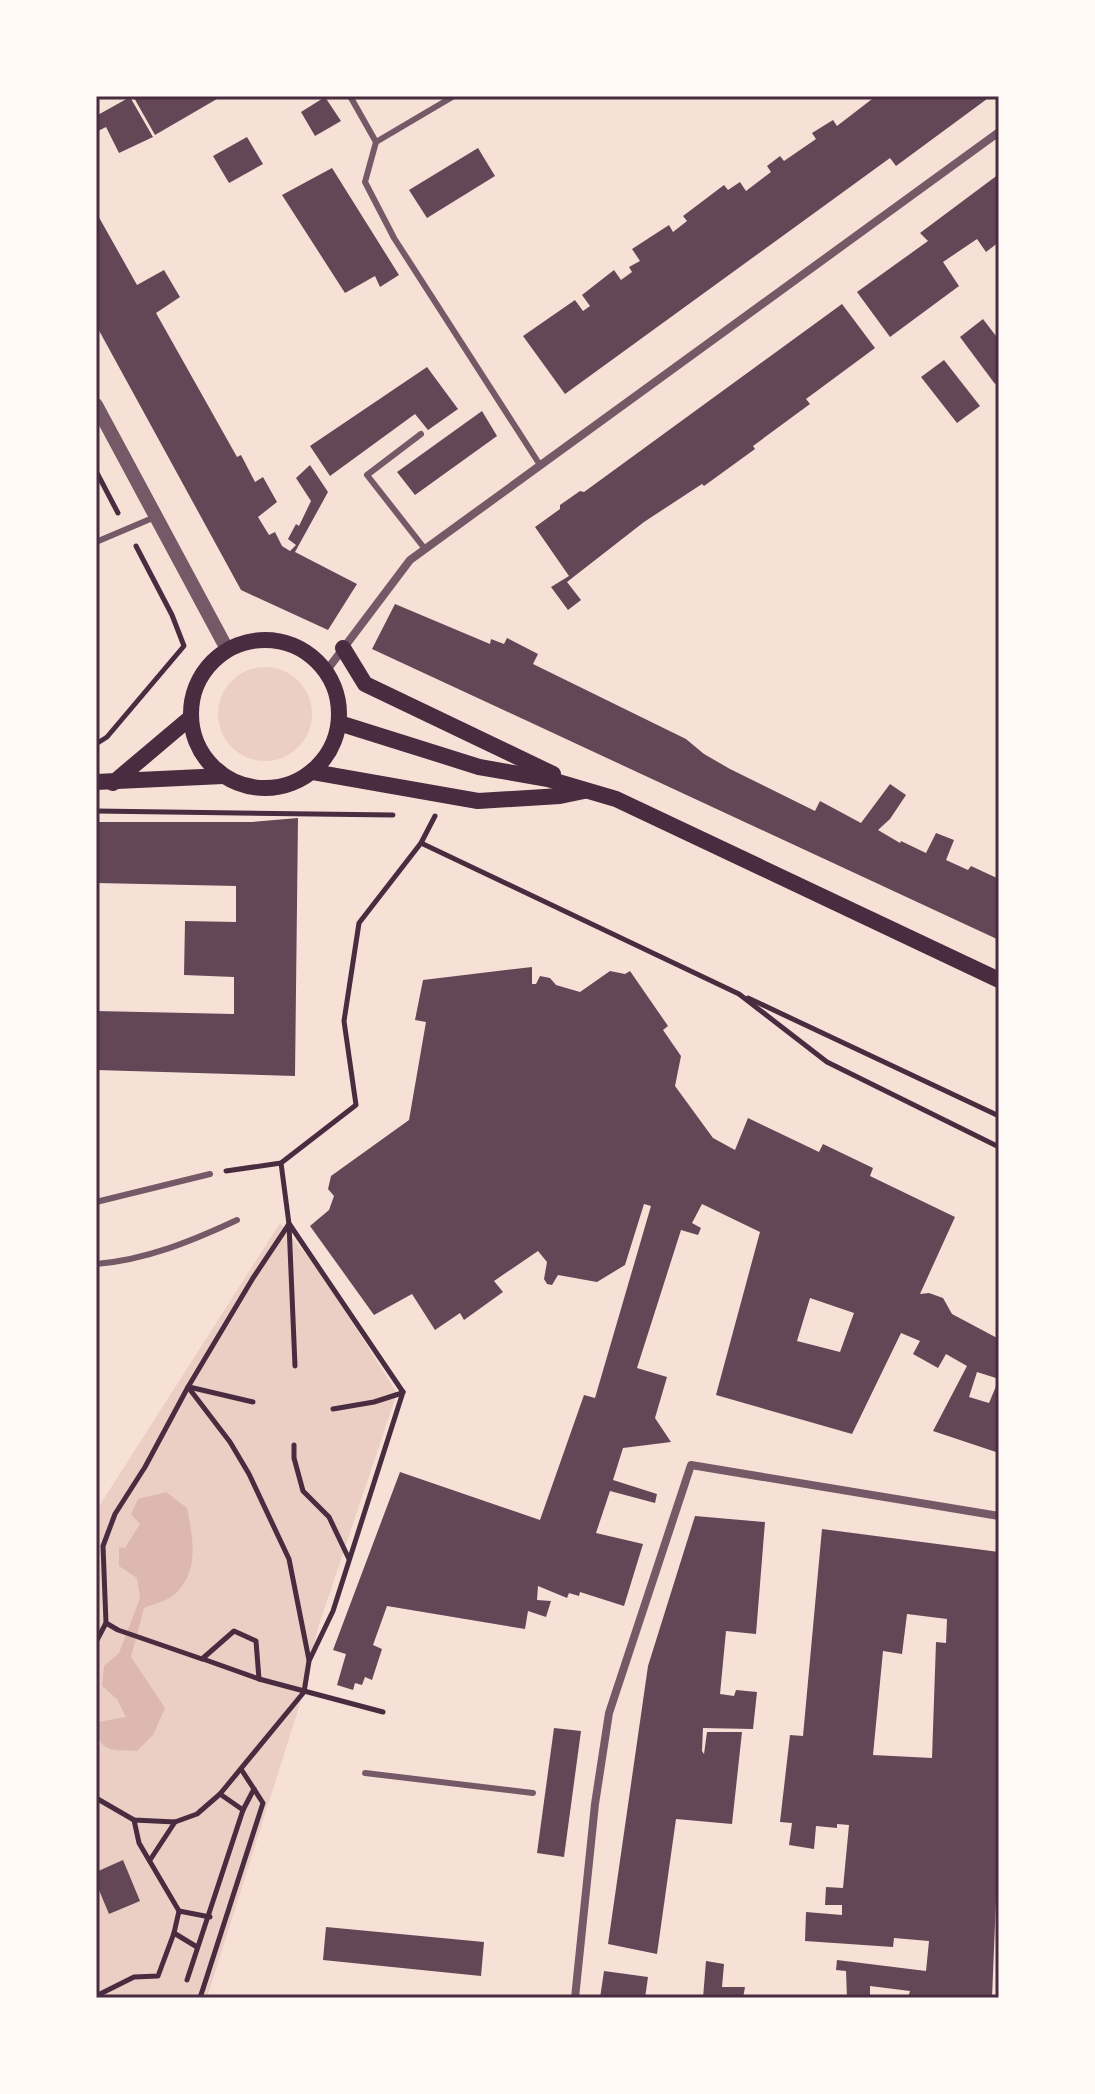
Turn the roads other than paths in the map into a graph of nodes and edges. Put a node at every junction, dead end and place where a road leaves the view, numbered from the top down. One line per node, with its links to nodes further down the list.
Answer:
1 (350, 96): 4 (lane)
2 (454, 96): 4 (lane)
3 (999, 132): 7 (street)
4 (376, 142): 7 (lane)
5 (96, 405): 8 (street)
6 (421, 434): 10 (lane)
7 (540, 465): 10 (street)
8 (155, 517): 9 (lane); 12 (street)
9 (96, 542)
10 (425, 549): 11 (street)
11 (343, 648): 13 (street); 19 (main road)
12 (227, 649): 13 (main road); 14 (main road)
13 (327, 670): 15 (main road)
14 (190, 718): 17 (main road); 18 (main road)
15 (339, 723): 16 (main road); 19 (main road)
16 (313, 772): 17 (main road); 19 (main road)
17 (223, 776): 18 (main road)
18 (104, 783)
19 (587, 791): 20 (main road)
20 (999, 980)
21 (210, 1174): 22 (lane)
22 (96, 1202)
23 (237, 1220): 24 (lane)
24 (96, 1264)
25 (999, 1516): 28 (street)
26 (365, 1773): 27 (lane)
27 (533, 1793)
28 (575, 1998)

